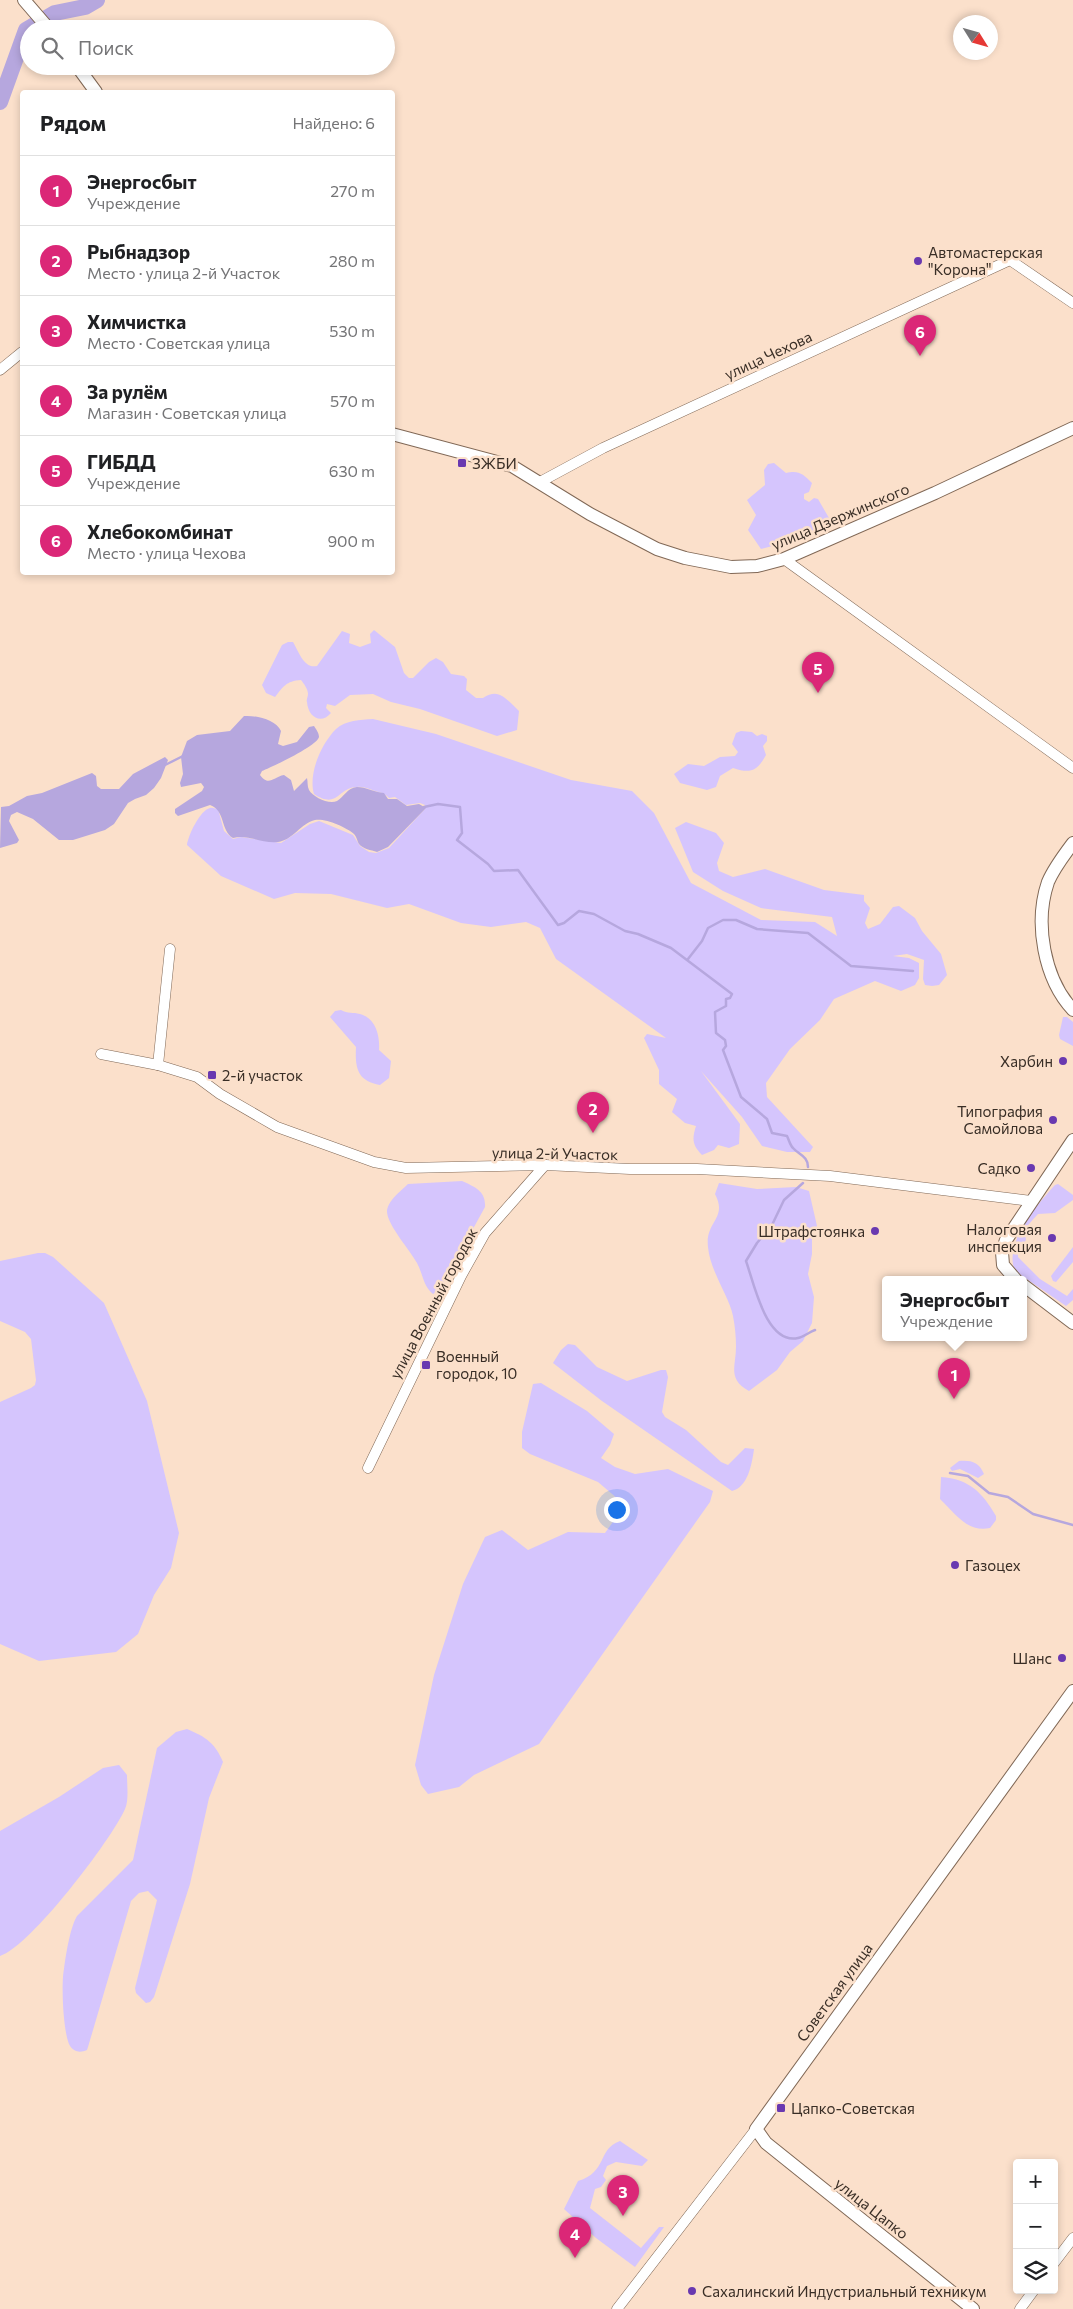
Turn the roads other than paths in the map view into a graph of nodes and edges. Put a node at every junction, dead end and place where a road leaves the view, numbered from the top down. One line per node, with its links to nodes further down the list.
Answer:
1 (24, 0): 2 (street)
2 (42, 20)
3 (84, 75): 4 (street)
4 (95, 90)
5 (1073, 303): 10 (street, улица Чехова)
6 (20, 354): 7 (street)
7 (0, 370)
8 (1073, 428): 11 (street, улица Дзержинского)
9 (395, 435): 10 (street, улица Дзержинского)
10 (540, 482): 11 (street, улица Дзержинского)
11 (784, 559): 12 (street)
12 (1073, 768)
13 (1073, 843): 15 (street)
14 (170, 948): 17 (street)
15 (1073, 1010)
16 (101, 1054): 17 (street, улица 2-й Участок)
17 (158, 1065): 19 (street, улица 2-й Участок)
18 (1073, 1140): 20 (street)
19 (545, 1164): 20 (street, улица 2-й Участок); 24 (street, улица Военный городок)
20 (1031, 1201): 21 (street)
21 (1013, 1276)
22 (1027, 1288): 23 (street)
23 (1073, 1323)
24 (368, 1468)
25 (1073, 1691): 26 (street, Советская улица)
26 (756, 2129): 30 (street, Советская улица); 31 (street, улица Цапко)
27 (1073, 2238): 28 (street)
28 (1058, 2258)
29 (1031, 2294): 32 (street)
30 (617, 2309)
31 (973, 2309)
32 (1020, 2309)

